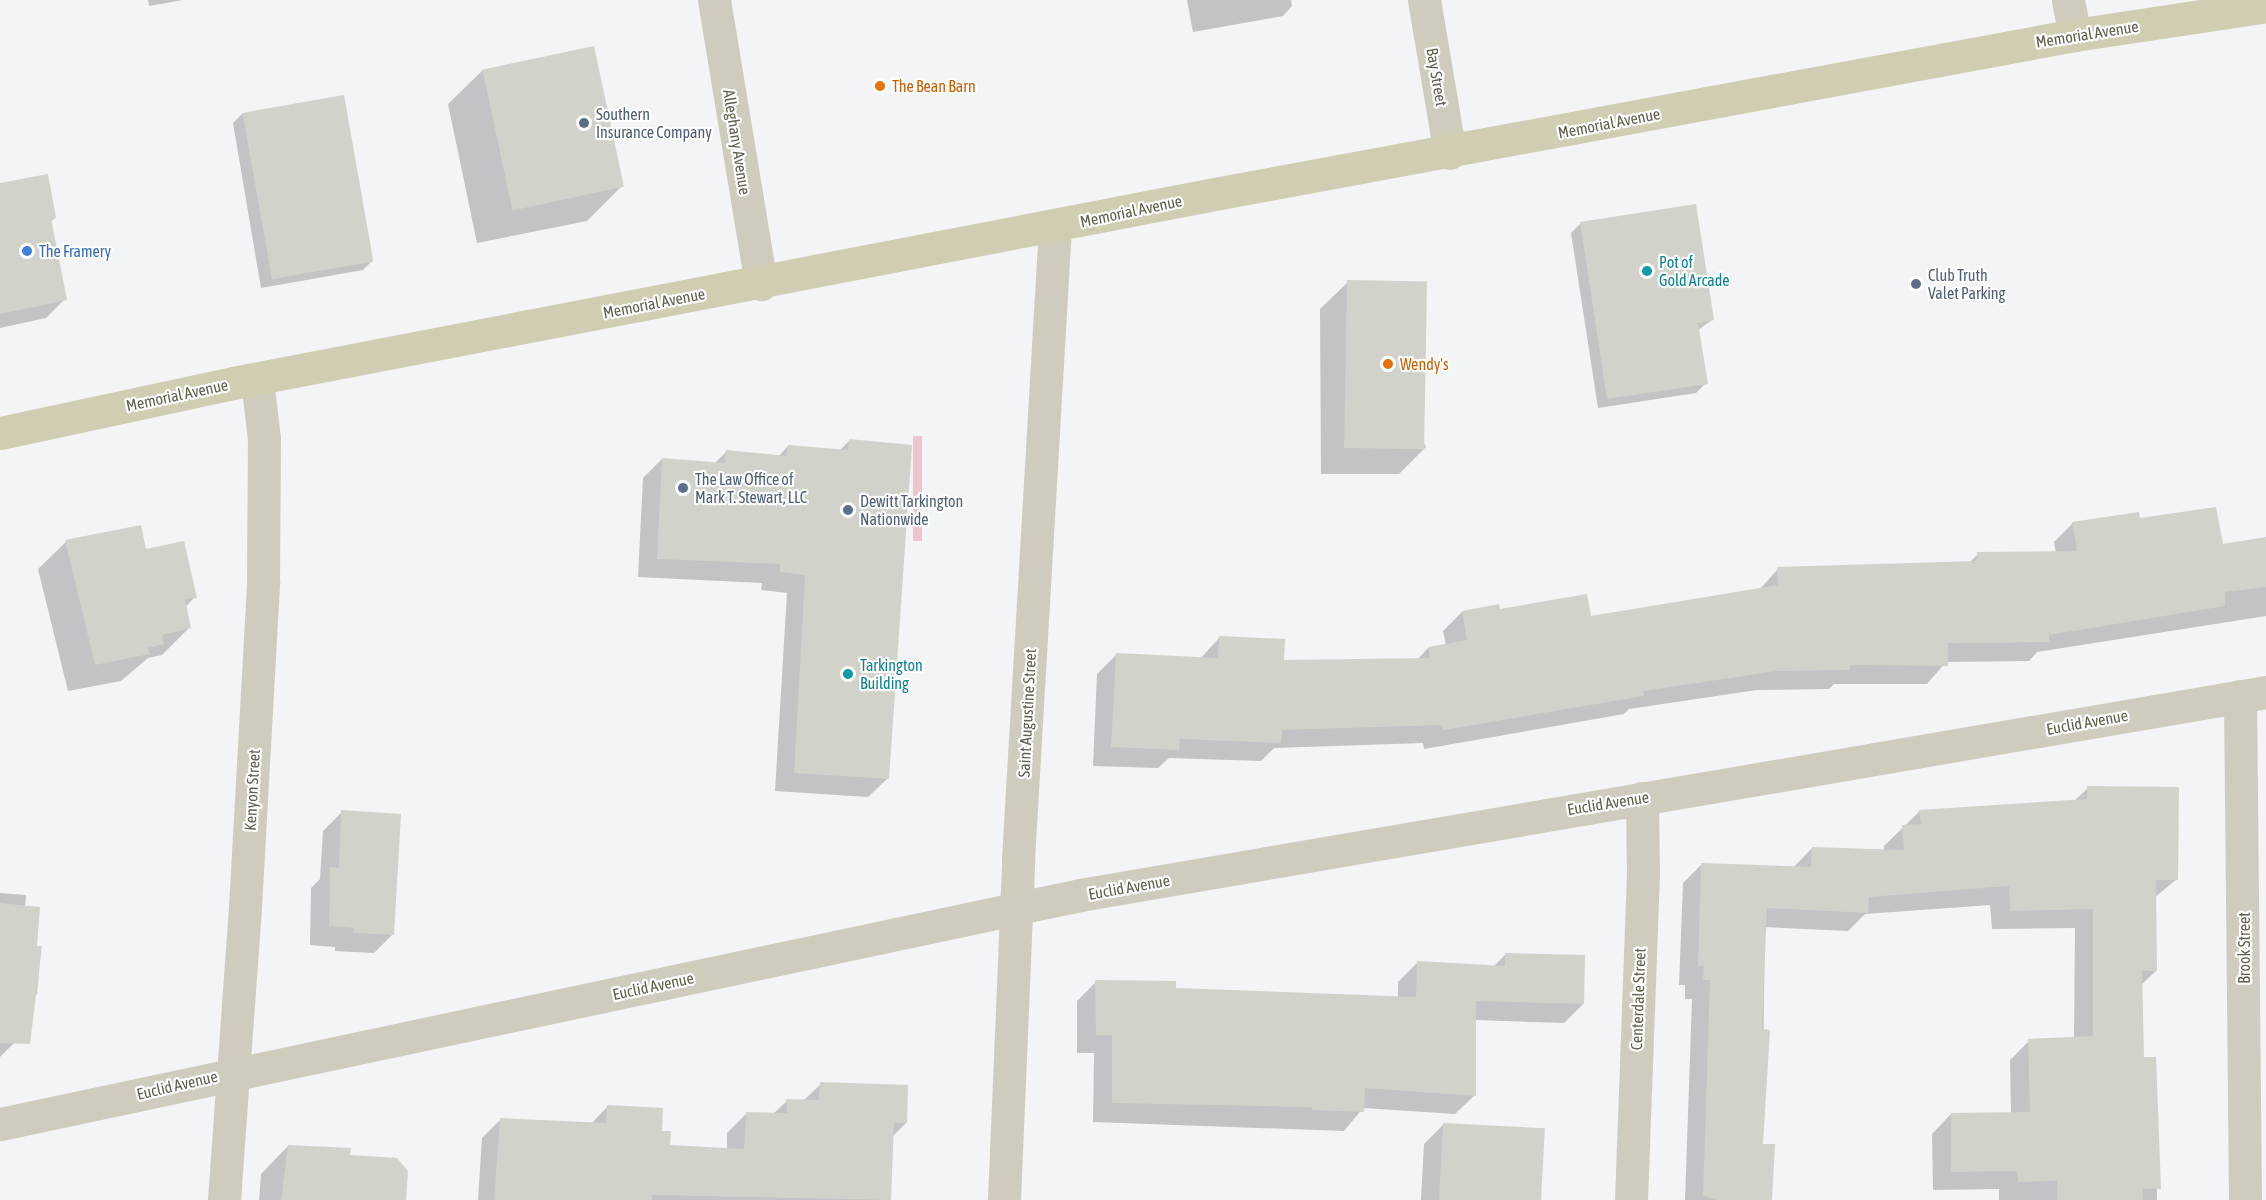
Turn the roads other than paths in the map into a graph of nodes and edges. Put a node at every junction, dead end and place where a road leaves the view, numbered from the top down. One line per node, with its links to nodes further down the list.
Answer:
1 (714, 0): 8 (street, Alleghany Avenue)
2 (1424, 0): 6 (street, Bay Street)
3 (2068, 0): 5 (street)
4 (2266, 6): 5 (main road, Memorial Avenue)
5 (2075, 35): 6 (main road, Memorial Avenue)
6 (1450, 153): 7 (main road, Memorial Avenue)
7 (1055, 227): 8 (main road, Memorial Avenue); 13 (street, Saint Augustine Street)
8 (761, 284): 9 (main road, Memorial Avenue)
9 (257, 379): 10 (main road, Memorial Avenue); 14 (street, Kenyon Street)
10 (0, 434)
11 (2253, 694): 12 (street, Euclid Avenue); 19 (street, Brook Street)
12 (1642, 798): 13 (street, Euclid Avenue); 18 (street, Centerdale Street)
13 (1016, 911): 14 (street, Euclid Avenue); 17 (street, Saint Augustine Street)
14 (230, 1073): 15 (street, Euclid Avenue); 16 (street, Kenyon Street)
15 (0, 1124)
16 (224, 1200)
17 (1004, 1200)
18 (1631, 1200)
19 (2245, 1200)

